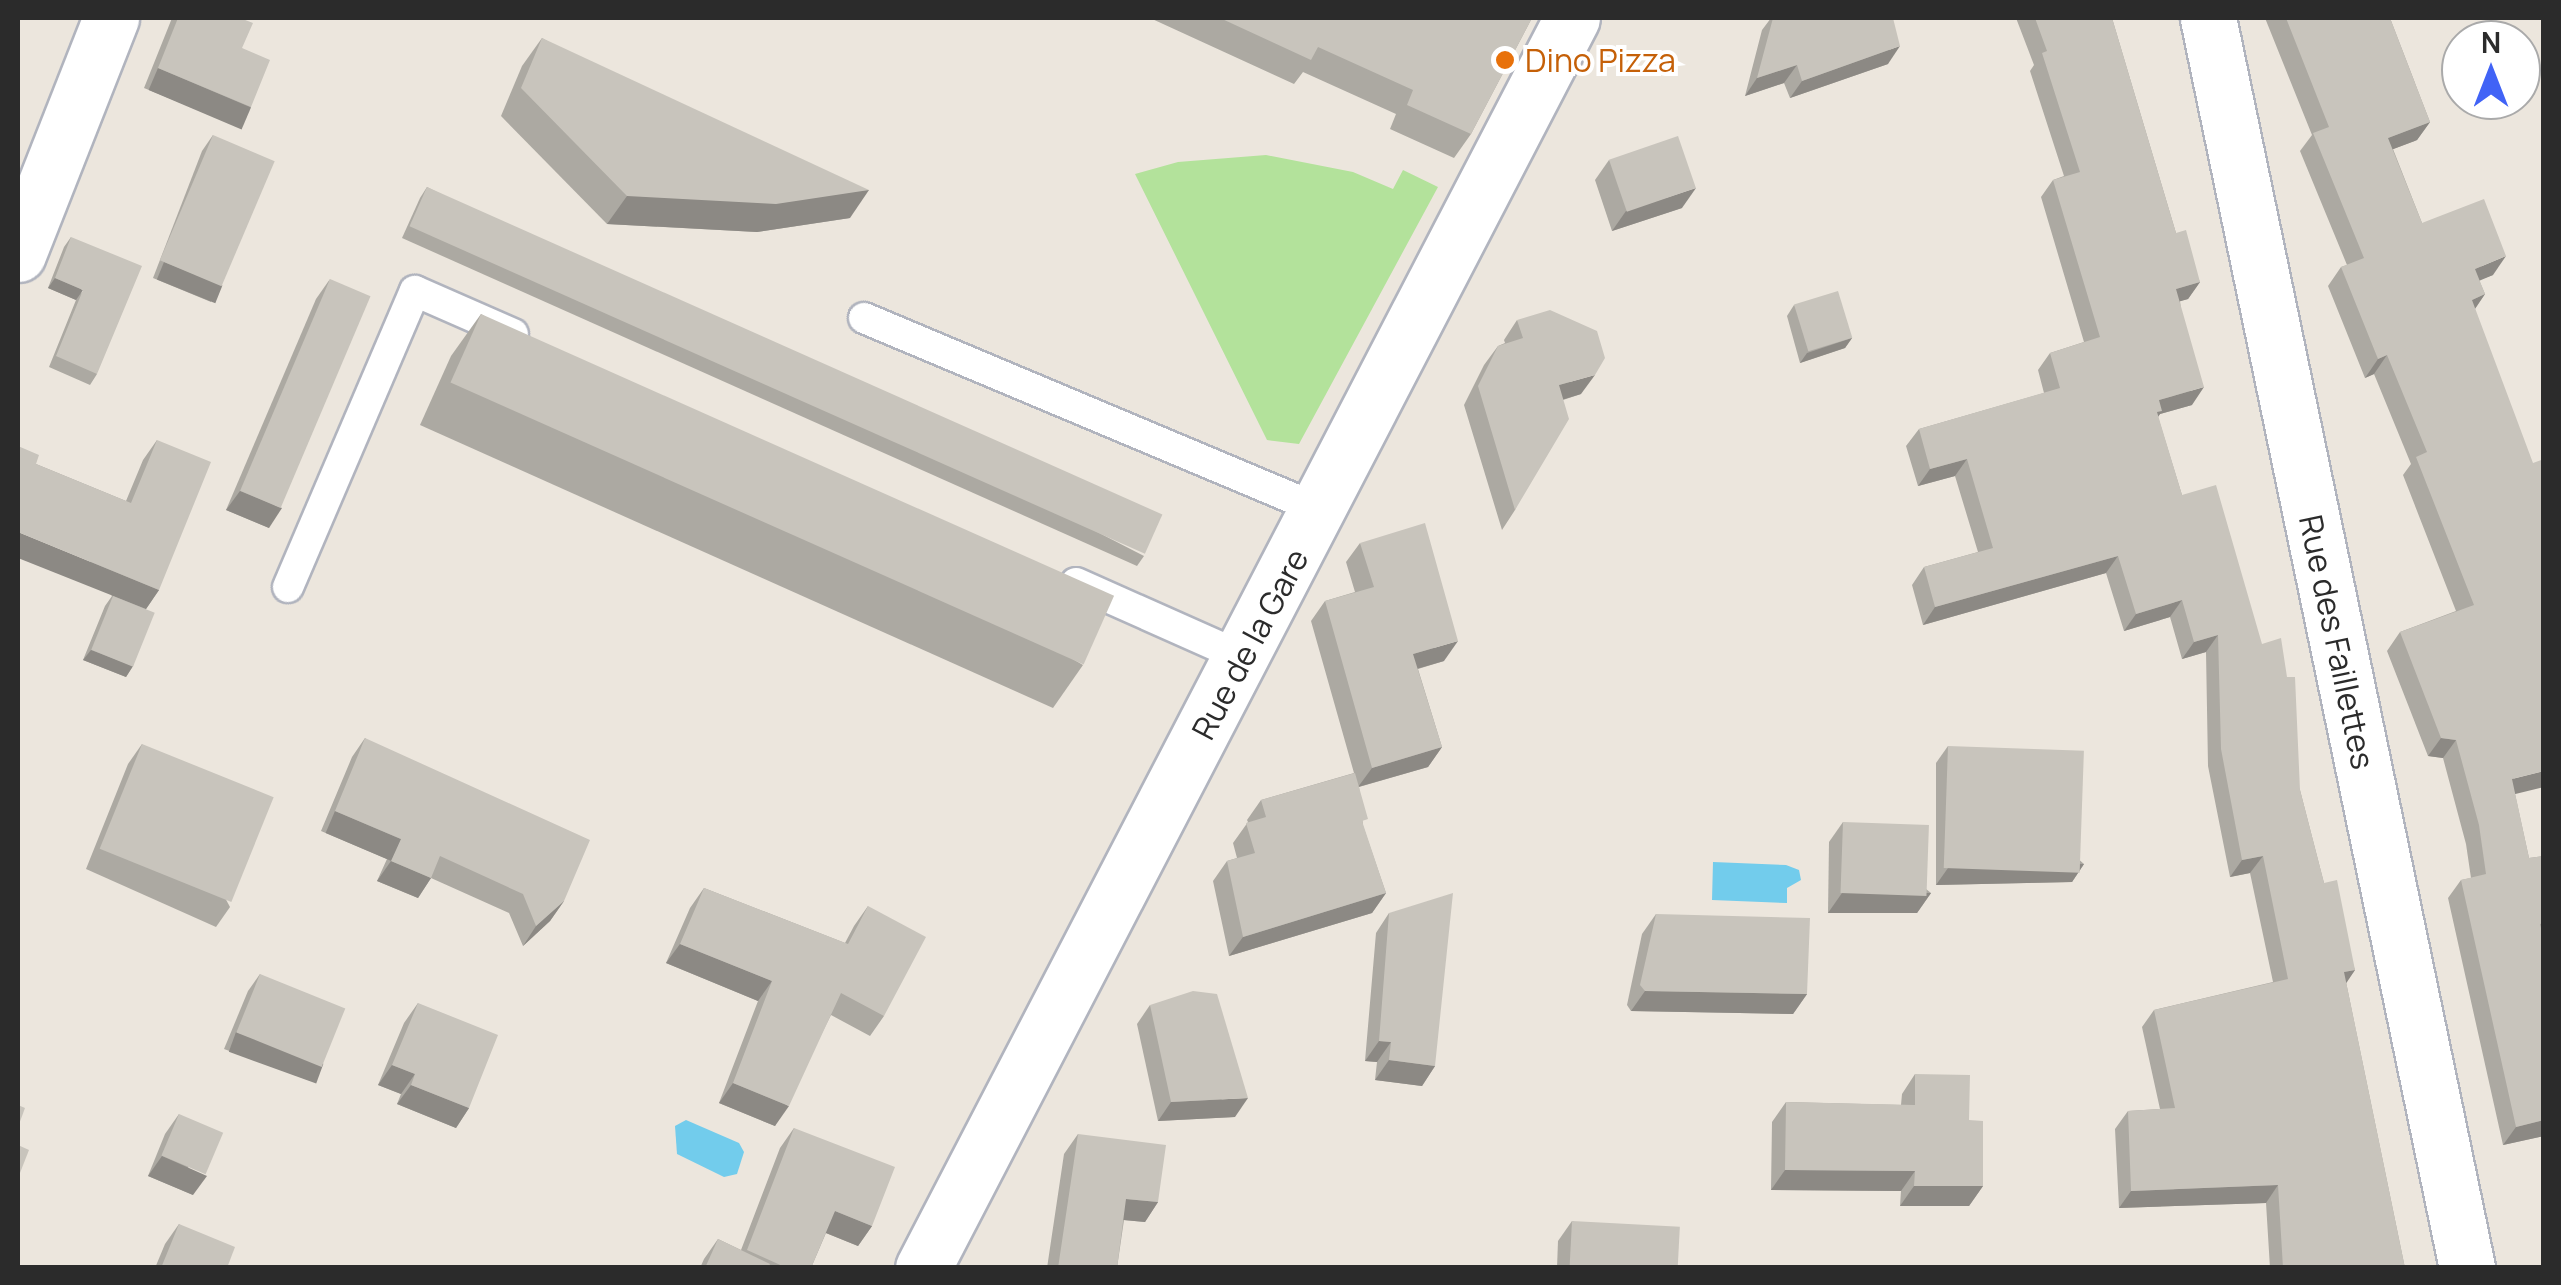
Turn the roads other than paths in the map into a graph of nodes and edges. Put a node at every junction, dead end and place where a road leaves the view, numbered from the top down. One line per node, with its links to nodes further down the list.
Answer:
1 (112, 18): 4 (street)
2 (1572, 18): 7 (street, Rue de la Gare)
3 (2208, 18): 12 (street, Rue des Faillettes)
4 (18, 254)
5 (864, 318): 7 (lane)
6 (542, 347): 9 (lane)
7 (1320, 510): 10 (street, Rue de la Gare)
8 (1048, 571): 10 (lane)
9 (288, 586)
10 (1242, 657): 11 (street, Rue de la Gare)
11 (923, 1268)
12 (2467, 1268)

